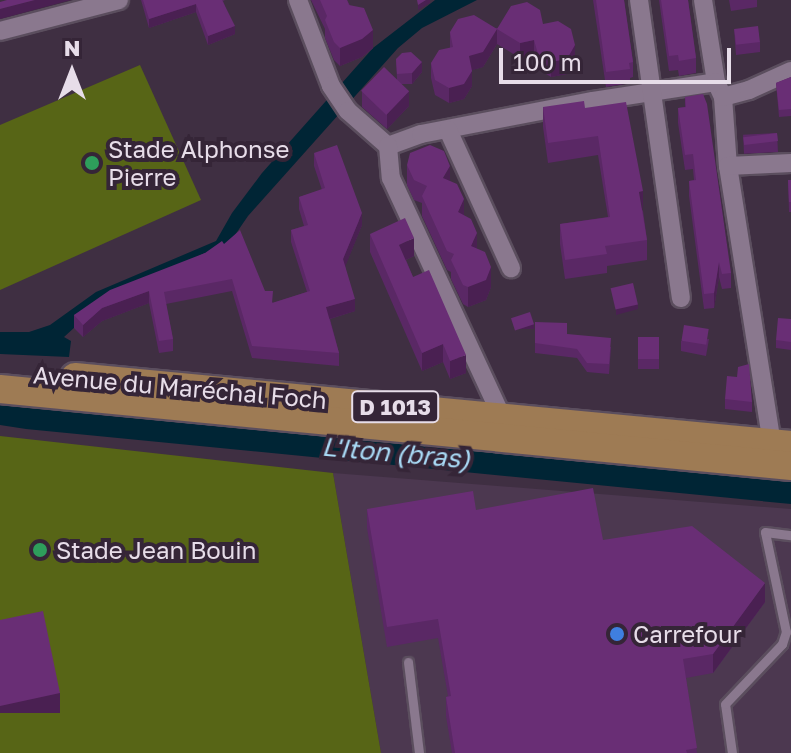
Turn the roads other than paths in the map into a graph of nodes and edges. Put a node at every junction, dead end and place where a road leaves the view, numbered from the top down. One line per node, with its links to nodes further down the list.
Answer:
1 (119, 0): 5 (street)
2 (298, 0): 10 (street)
3 (639, 0): 8 (street)
4 (703, 0): 7 (street)
5 (0, 31)
6 (791, 71): 7 (street)
7 (719, 89): 8 (street); 12 (street)
8 (652, 92): 9 (street); 14 (street)
9 (448, 130): 10 (street); 13 (street)
10 (388, 146): 17 (street)
11 (791, 163): 12 (street)
12 (728, 166): 18 (street)
13 (511, 268)
14 (681, 298)
15 (0, 369): 17 (main road, Avenue du Maréchal Foch / D 1013)
16 (0, 389): 19 (main road, Avenue du Maréchal Foch / D 1013)
17 (502, 417): 18 (main road, Avenue du Maréchal Foch / D 1013)
18 (781, 444)
19 (791, 466)
20 (791, 535): 23 (lane)
21 (408, 662): 22 (lane)
22 (419, 753)
23 (732, 753)

